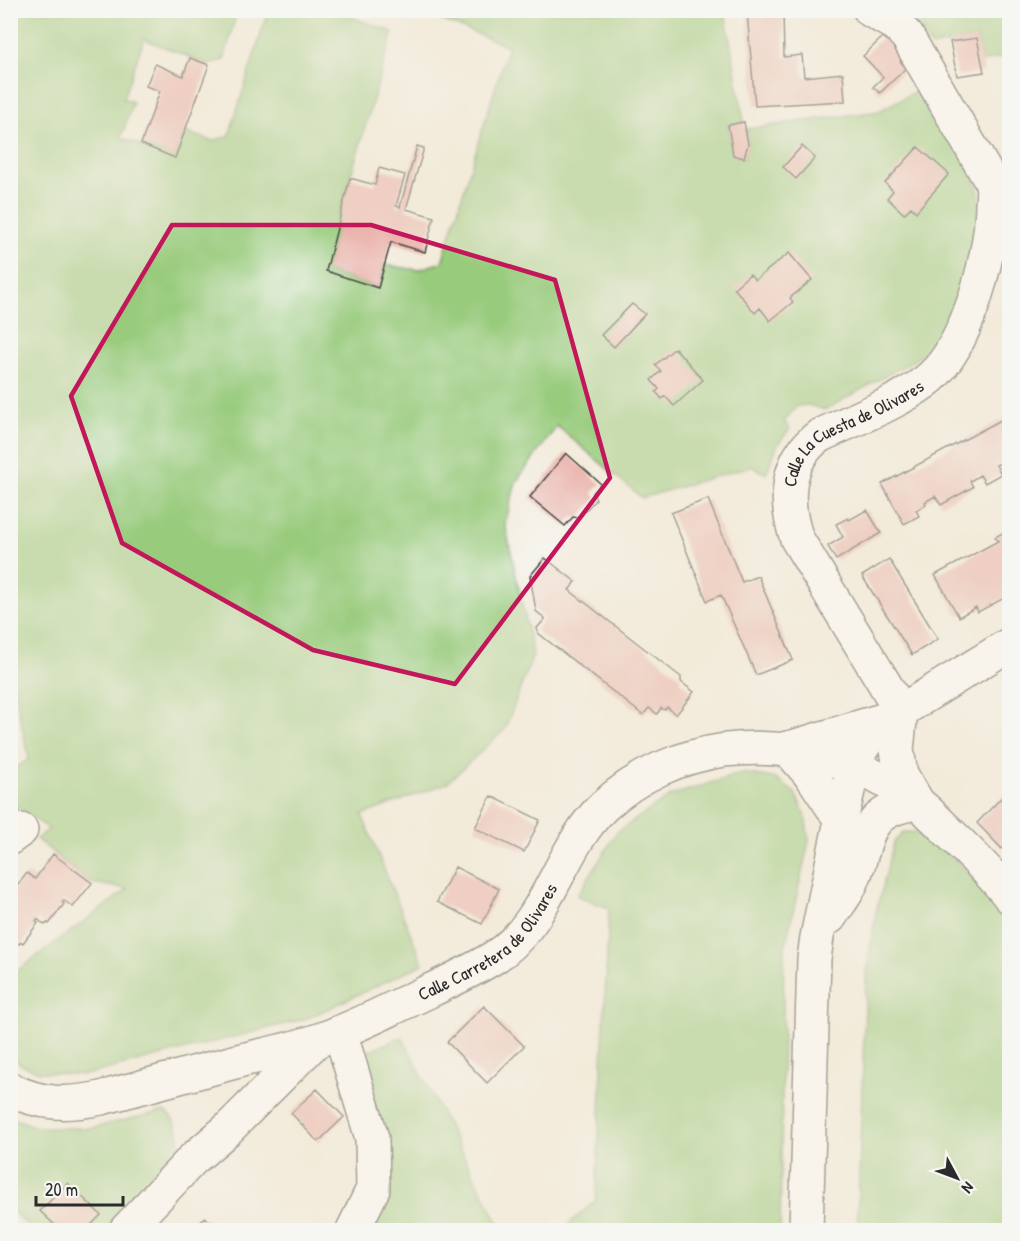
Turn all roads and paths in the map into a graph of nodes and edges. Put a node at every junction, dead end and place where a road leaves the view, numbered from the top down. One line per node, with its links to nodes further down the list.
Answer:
1 (870, 10): 2 (street)
2 (1001, 184): 4 (street, Calle La Cuesta de Olivares)
3 (1010, 644): 4 (street)
4 (897, 714): 5 (street); 6 (street); 7 (street)
5 (788, 748): 6 (street, Calle Carretera de Olivares); 8 (street); 11 (street, Calle Carretera de Olivares)
6 (854, 766): 7 (street, Calle Carretera de Olivares); 8 (street)
7 (918, 803): 9 (street); 10 (street)
8 (841, 820): 10 (street)
9 (1010, 897)
10 (817, 937): 17 (street)
11 (327, 1037): 12 (street, Calle Carretera de Olivares); 14 (street); 16 (street)
12 (217, 1067): 13 (street, Calle Carretera de Olivares); 14 (street)
13 (10, 1089)
14 (228, 1129): 15 (street)
15 (126, 1230)
16 (353, 1230)
17 (806, 1230)

